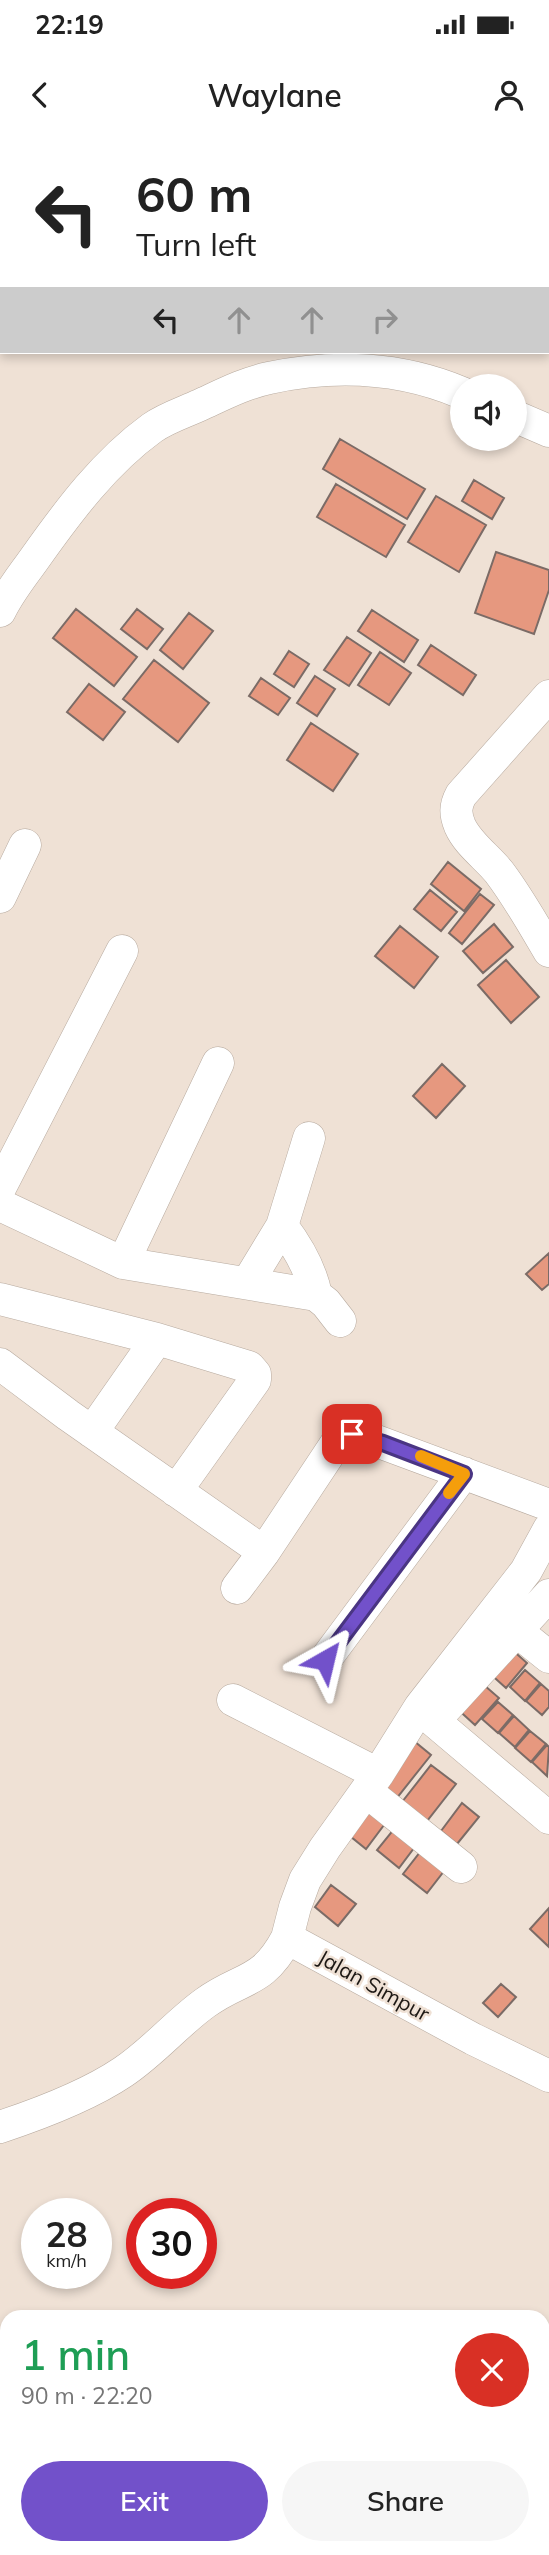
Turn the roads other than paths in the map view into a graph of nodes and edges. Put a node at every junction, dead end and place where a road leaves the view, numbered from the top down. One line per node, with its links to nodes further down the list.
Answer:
1 (450, 388): 4 (street)
2 (527, 422): 3 (street)
3 (549, 431)
4 (0, 611)
5 (549, 696): 9 (street)
6 (25, 845): 7 (street)
7 (0, 897)
8 (122, 951): 12 (street)
9 (549, 951)
10 (218, 1063): 15 (street)
11 (309, 1138): 14 (street)
12 (0, 1188)
13 (0, 1205): 15 (street)
14 (282, 1226): 16 (street); 17 (street)
15 (123, 1263): 16 (street)
16 (248, 1282): 17 (street)
17 (316, 1295): 19 (street)
18 (0, 1299): 20 (street)
19 (340, 1321)
20 (157, 1339): 22 (street); 24 (street)
21 (0, 1364): 22 (street)
22 (92, 1432): 24 (street)
23 (464, 1474): 25 (street); 27 (street); 32 (street)
24 (176, 1491): 27 (street)
25 (549, 1505)
26 (549, 1529): 34 (street)
27 (264, 1552): 28 (street)
28 (237, 1588)
29 (549, 1595): 30 (street)
30 (518, 1632): 31 (street); 35 (street)
31 (549, 1657)
32 (325, 1660)
33 (233, 1700): 34 (street)
34 (372, 1783): 36 (street); 37 (street)
35 (549, 1818)
36 (461, 1867)
37 (287, 1938): 38 (street, Jalan Simpur); 39 (street)
38 (549, 2076)
39 (0, 2127)

